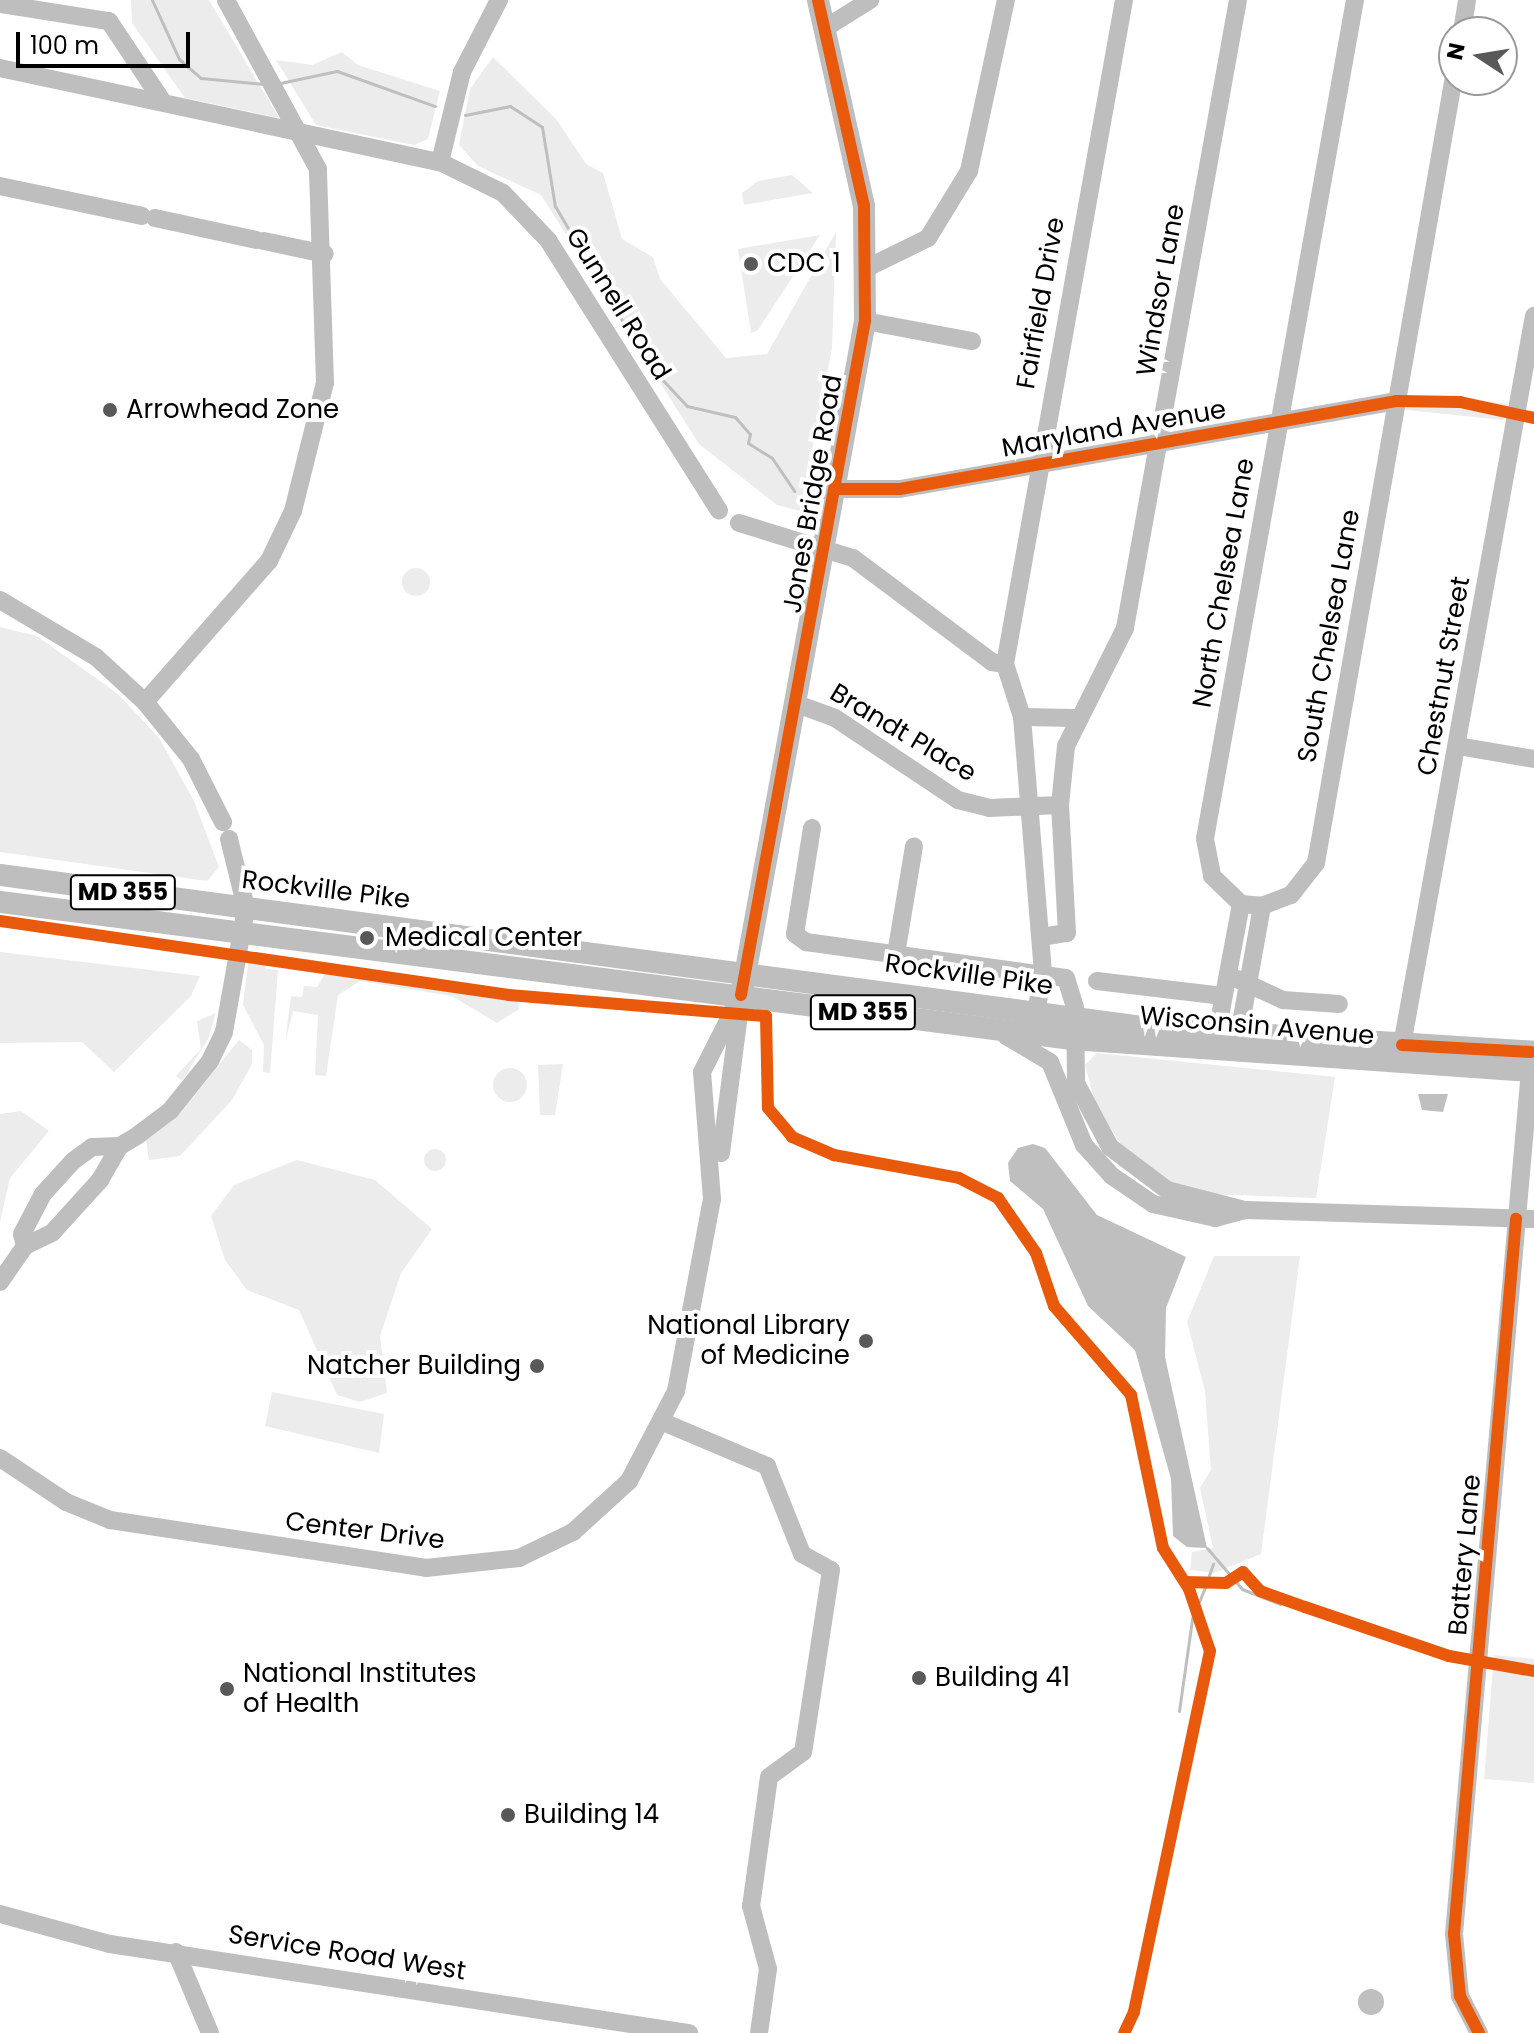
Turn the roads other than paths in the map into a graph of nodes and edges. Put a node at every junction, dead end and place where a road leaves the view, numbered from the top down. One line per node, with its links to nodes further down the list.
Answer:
1 (226, 0): 17 (street)
2 (499, 0): 15 (street)
3 (818, 0): 11 (main road, Jones Bridge Road)
4 (870, 0): 11 (street)
5 (1006, 0): 18 (street)
6 (1124, 0): 25 (street, Fairfield Drive)
7 (1238, 0): 24 (street, Windsor Lane)
8 (1355, 0): 23 (street, North Chelsea Lane)
9 (0, 4): 10 (street)
10 (48, 4): 14 (street)
11 (827, 27): 18 (main road, Jones Bridge Road)
12 (0, 68): 14 (street, Gunnell Road)
13 (1450, 96): 22 (street, South Chelsea Lane)
14 (163, 102): 15 (street, Gunnell Road)
15 (440, 162): 27 (street, Gunnell Road)
16 (0, 186): 17 (street)
17 (325, 254): 32 (street)
18 (867, 268): 20 (main road, Jones Bridge Road)
19 (1534, 316): 36 (street, Chestnut Street)
20 (865, 321): 21 (street); 26 (main road, Jones Bridge Road)
21 (972, 341)
22 (1397, 401): 23 (street, Maryland Avenue); 45 (street, South Chelsea Lane)
23 (1278, 423): 24 (street, Maryland Avenue); 44 (street, North Chelsea Lane)
24 (1161, 442): 25 (street, Maryland Avenue); 35 (street, Windsor Lane)
25 (1038, 466): 26 (street, Maryland Avenue); 31 (street, Fairfield Drive)
26 (837, 489): 29 (main road, Jones Bridge Road)
27 (719, 510)
28 (739, 523): 29 (street)
29 (824, 550): 31 (street); 33 (main road, Jones Bridge Road)
30 (0, 600): 32 (street)
31 (1005, 664): 34 (street)
32 (145, 702): 46 (street)
33 (797, 704): 39 (street, Brandt Place); 50 (main road, Jones Bridge Road)
34 (1022, 717): 35 (street); 39 (street)
35 (1075, 718): 38 (street, Windsor Lane)
36 (1458, 746): 37 (street); 61 (street, Chestnut Street)
37 (1534, 759)
38 (1060, 805): 39 (street); 48 (street, Windsor Lane)
39 (1029, 807): 48 (street)
40 (812, 828): 49 (street)
41 (914, 847): 49 (street)
42 (0, 875): 46 (main road, Rockville Pike / MD 355)
43 (0, 902): 47 (main road, Rockville Pike / MD 355)
44 (1241, 904): 45 (street); 54 (street)
45 (1262, 906): 53 (street)
46 (246, 908): 47 (street); 50 (main road, Rockville Pike / MD 355)
47 (242, 936): 55 (main road, Rockville Pike / MD 355); 67 (street)
48 (1041, 937): 51 (street)
49 (896, 954): 51 (street)
50 (745, 972): 55 (main road, Jones Bridge Road); 57 (main road, Rockville Pike / MD 355)
51 (1043, 973): 57 (street); 59 (street)
52 (1097, 981): 54 (street)
53 (1248, 981): 54 (street); 56 (street); 60 (street)
54 (1225, 986): 60 (street)
55 (741, 995): 58 (main road, Rockville Pike / MD 355); 63 (street, Center Drive); 64 (street, Center Drive)
56 (1339, 1004)
57 (1036, 1013): 59 (main road, Rockville Pike / MD 355)
58 (984, 1026): 59 (main road, Rockville Pike / MD 355); 71 (street)
59 (1073, 1028): 60 (main road, Wisconsin Avenue / MD 355); 71 (street)
60 (1223, 1044): 61 (main road, Wisconsin Avenue / MD 355)
61 (1401, 1055): 62 (main road, Wisconsin Avenue / MD 355)
62 (1532, 1061): 74 (street, Battery Lane)
63 (705, 1062): 64 (street); 65 (street, Center Drive)
64 (734, 1069): 66 (street, Center Drive)
65 (700, 1107): 66 (street); 69 (street, Center Drive)
66 (727, 1108): 69 (street, Center Drive)
67 (120, 1146): 68 (street); 70 (street)
68 (66, 1169): 70 (street); 72 (street)
69 (713, 1170): 77 (street, Center Drive)
70 (83, 1196): 73 (street)
71 (1245, 1210): 74 (street)
72 (34, 1211): 73 (street); 75 (street)
73 (66, 1216): 75 (street)
74 (1525, 1219): 84 (street, Battery Lane)
75 (25, 1246): 76 (street)
76 (0, 1282)
77 (663, 1422): 78 (street, Center Drive); 83 (street)
78 (0, 1458)
79 (0, 1914): 80 (street, Service Road West)
80 (176, 1952): 81 (street); 82 (street, Service Road West)
81 (210, 2033)
82 (689, 2033)
83 (759, 2033)
84 (1479, 2033)

